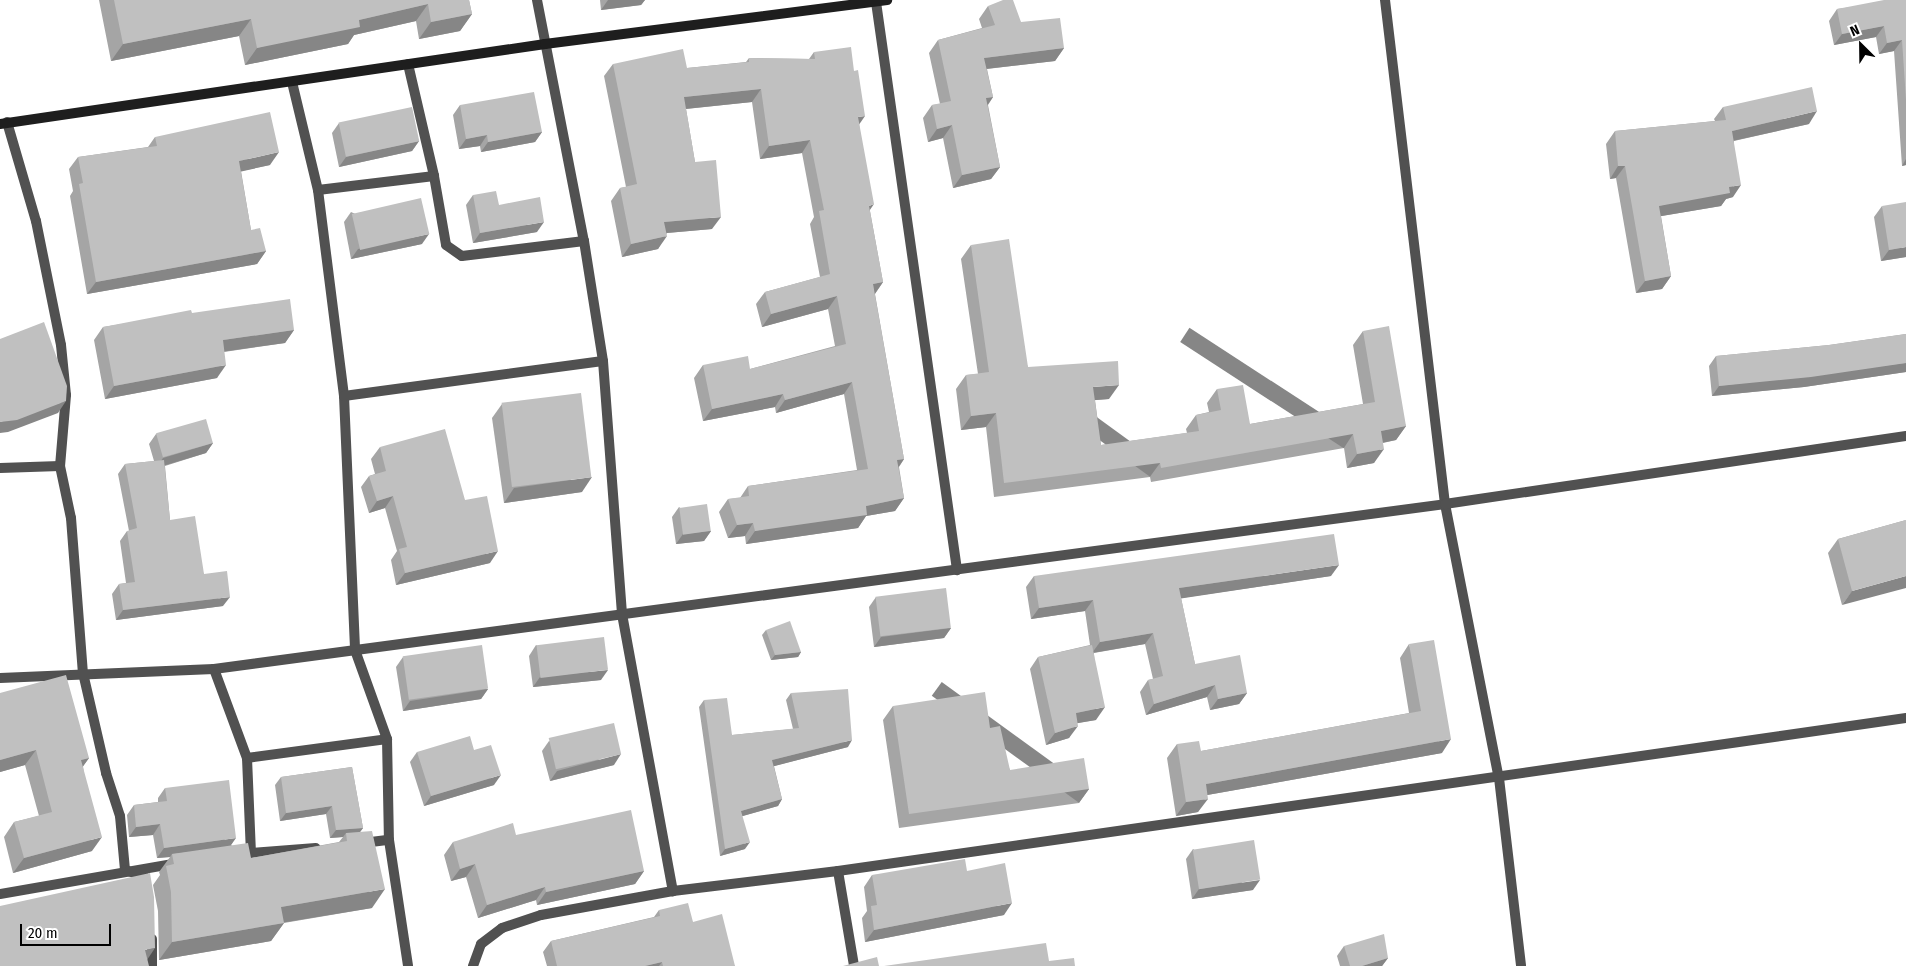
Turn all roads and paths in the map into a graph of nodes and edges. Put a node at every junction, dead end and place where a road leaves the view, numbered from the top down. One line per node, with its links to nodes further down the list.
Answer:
1 (537, 0): 5 (street)
2 (887, 0): 4 (street)
3 (1385, 0): 17 (street)
4 (876, 2): 5 (street); 18 (street)
5 (545, 44): 6 (street); 11 (street)
6 (408, 64): 7 (street); 9 (street)
7 (292, 82): 8 (street); 10 (street)
8 (3, 123): 15 (street)
9 (434, 176): 10 (street); 11 (street)
10 (318, 190): 13 (street)
11 (584, 241): 12 (street)
12 (602, 361): 13 (street); 19 (street)
13 (344, 396): 20 (street)
14 (1906, 436): 17 (street)
15 (60, 466): 16 (street); 22 (street)
16 (0, 468)
17 (1446, 504): 18 (street); 27 (street)
18 (957, 570): 19 (street)
19 (622, 614): 20 (street); 36 (street)
20 (355, 650): 21 (street); 25 (street)
21 (214, 669): 22 (street); 26 (street)
22 (83, 673): 23 (street); 34 (street)
23 (0, 678)
24 (1906, 718): 27 (street)
25 (388, 739): 26 (street); 28 (street)
26 (247, 758): 31 (street)
27 (1499, 778): 35 (street); 44 (street)
28 (389, 840): 29 (street); 41 (street)
29 (352, 844)
30 (323, 847): 31 (street)
31 (251, 852): 32 (street)
32 (231, 855)
33 (193, 861): 34 (street)
34 (125, 870): 37 (street); 38 (street)
35 (838, 871): 36 (street); 43 (street)
36 (674, 891): 42 (street)
37 (0, 894)
38 (148, 894)
39 (151, 930): 40 (street)
40 (152, 966)
41 (408, 966)
42 (474, 966)
43 (854, 966)
44 (1521, 966)

